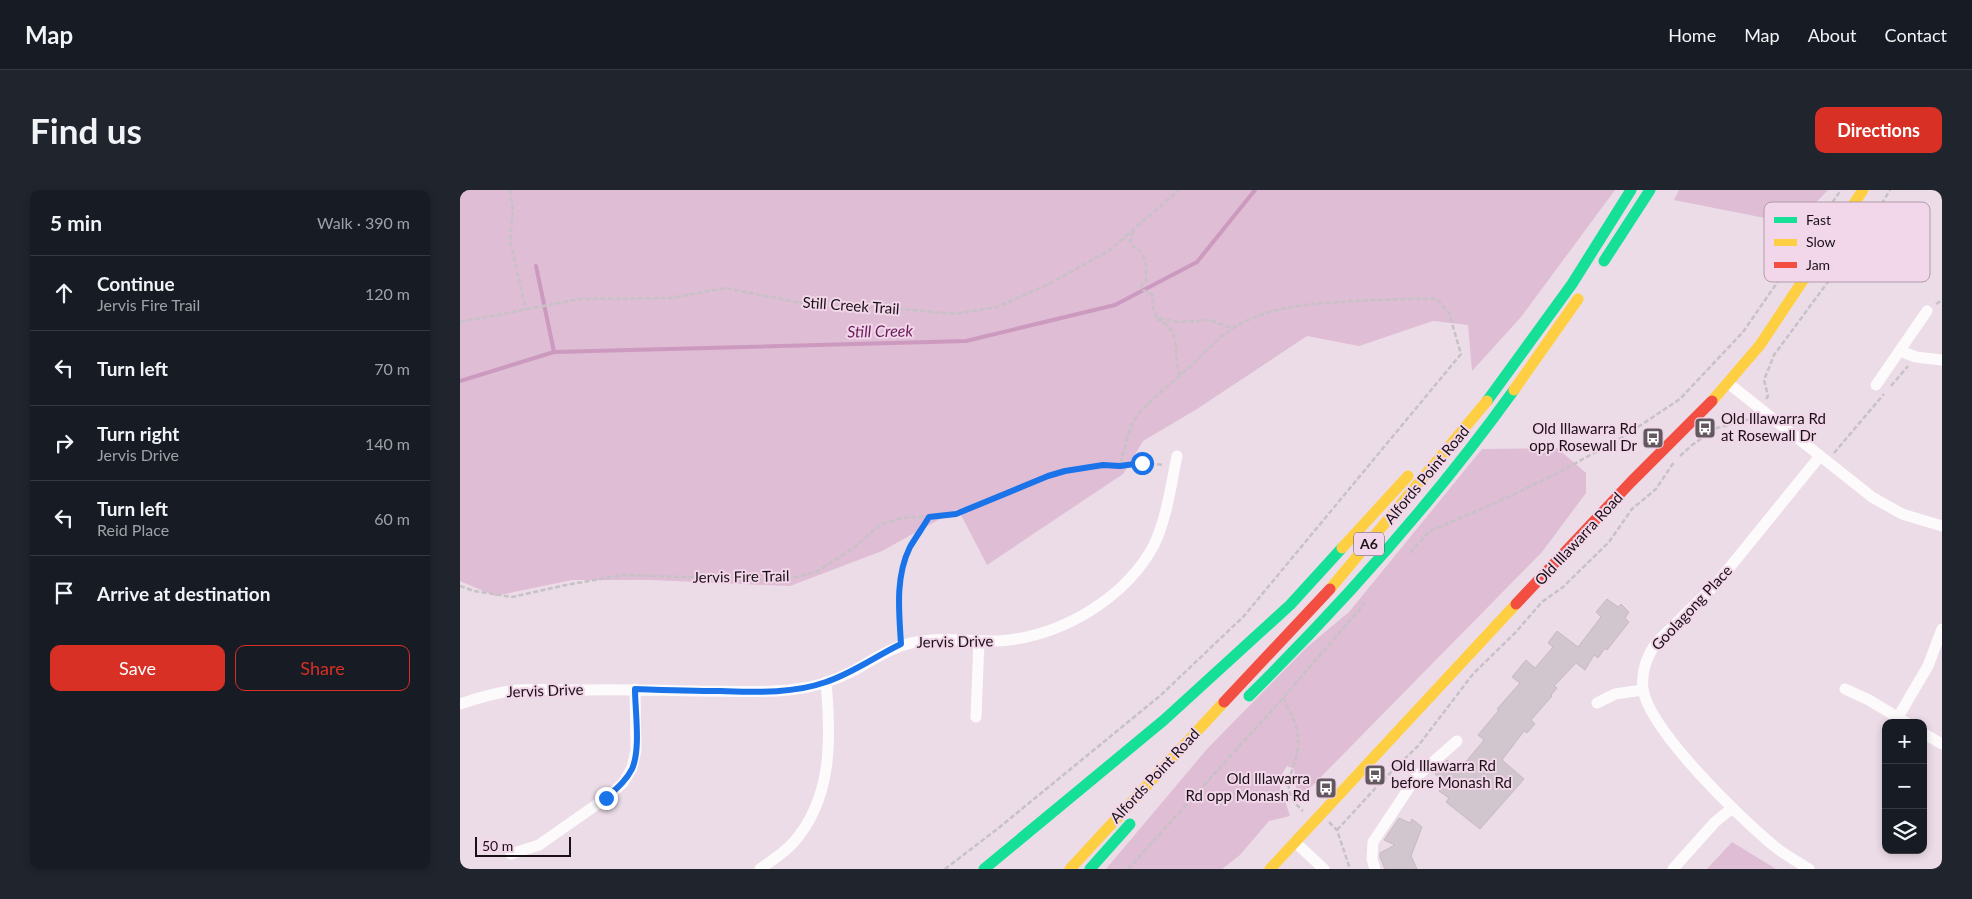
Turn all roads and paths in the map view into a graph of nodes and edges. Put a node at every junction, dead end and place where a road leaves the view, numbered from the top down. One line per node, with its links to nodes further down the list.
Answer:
1 (510, 190): 17 (path)
2 (1179, 190): 11 (path, Still Creek Trail)
3 (1631, 190): 20 (main road, Alfords Point Road / A6)
4 (1650, 190): 12 (main road)
5 (1841, 190): 8 (path)
6 (1863, 190): 9 (main road, Old Illawarra Road)
7 (1890, 190): 10 (path)
8 (1833, 202)
9 (1855, 202)
10 (1883, 202)
11 (1134, 229): 17 (path, Still Creek Trail); 19 (path)
12 (1600, 267)
13 (1778, 282): 37 (path)
14 (1802, 282): 28 (main road, Old Illawarra Road)
15 (1828, 282): 30 (path)
16 (1583, 291): 50 (main road, Alfords Point Road / A6)
17 (526, 310): 21 (path, Still Creek Trail)
18 (1927, 311): 23 (street)
19 (1157, 318): 22 (path); 26 (path)
20 (1544, 321): 27 (main road, A6); 68 (main road, Alfords Point Road / A6)
21 (460, 322)
22 (1233, 328): 26 (path); 66 (path)
23 (1900, 351): 24 (street); 29 (street)
24 (1916, 357): 25 (street); 32 (path)
25 (1942, 360)
26 (1180, 376): 34 (path)
27 (1487, 381)
28 (1728, 383): 30 (street); 61 (main road, Old Illawarra Road)
29 (1876, 385)
30 (1760, 408): 32 (street); 62 (path)
31 (1177, 456): 34 (path, Jervis Fire Trail); 41 (street, Jervis Drive)
32 (1823, 459): 36 (street); 46 (street, Goolagong Place)
33 (1417, 465): 67 (main road, A6)
34 (1120, 466): 35 (path, Jervis Fire Trail)
35 (929, 517): 38 (path, Jervis Fire Trail); 42 (path)
36 (1942, 526)
37 (1404, 559)
38 (460, 586)
39 (1366, 602): 47 (path)
40 (1942, 629): 53 (street)
41 (979, 641): 42 (street, Jervis Drive); 51 (street)
42 (901, 644): 43 (street, Jervis Drive)
43 (826, 682): 44 (street, Jervis Drive); 65 (street)
44 (635, 689): 49 (street, Jervis Drive); 64 (street)
45 (1845, 689): 52 (street)
46 (1643, 690): 48 (street); 59 (street, Goolagong Place)
47 (1283, 698): 61 (path); 70 (path)
48 (1598, 703)
49 (460, 704)
50 (1239, 705)
51 (976, 716)
52 (1900, 719)
53 (1902, 719)
54 (1219, 725): 58 (main road, Alfords Point Road)
55 (1927, 735): 57 (street)
56 (1457, 741): 74 (street)
57 (1942, 744)
58 (1180, 767)
59 (1731, 809): 75 (street); 76 (street, Goolagong Place)
60 (1135, 818): 69 (main road, Alfords Point Road)
61 (1318, 818): 62 (path); 63 (main road, Old Illawarra Road)
62 (1337, 830): 73 (path)
63 (1296, 842): 71 (main road, Old Illawarra Road); 72 (street)
64 (511, 854)
65 (760, 869)
66 (946, 869)
67 (984, 869)
68 (1070, 869)
69 (1090, 869)
70 (1128, 869)
71 (1270, 869)
72 (1324, 869)
73 (1350, 869)
74 (1375, 869)
75 (1672, 869)
76 (1809, 869)

